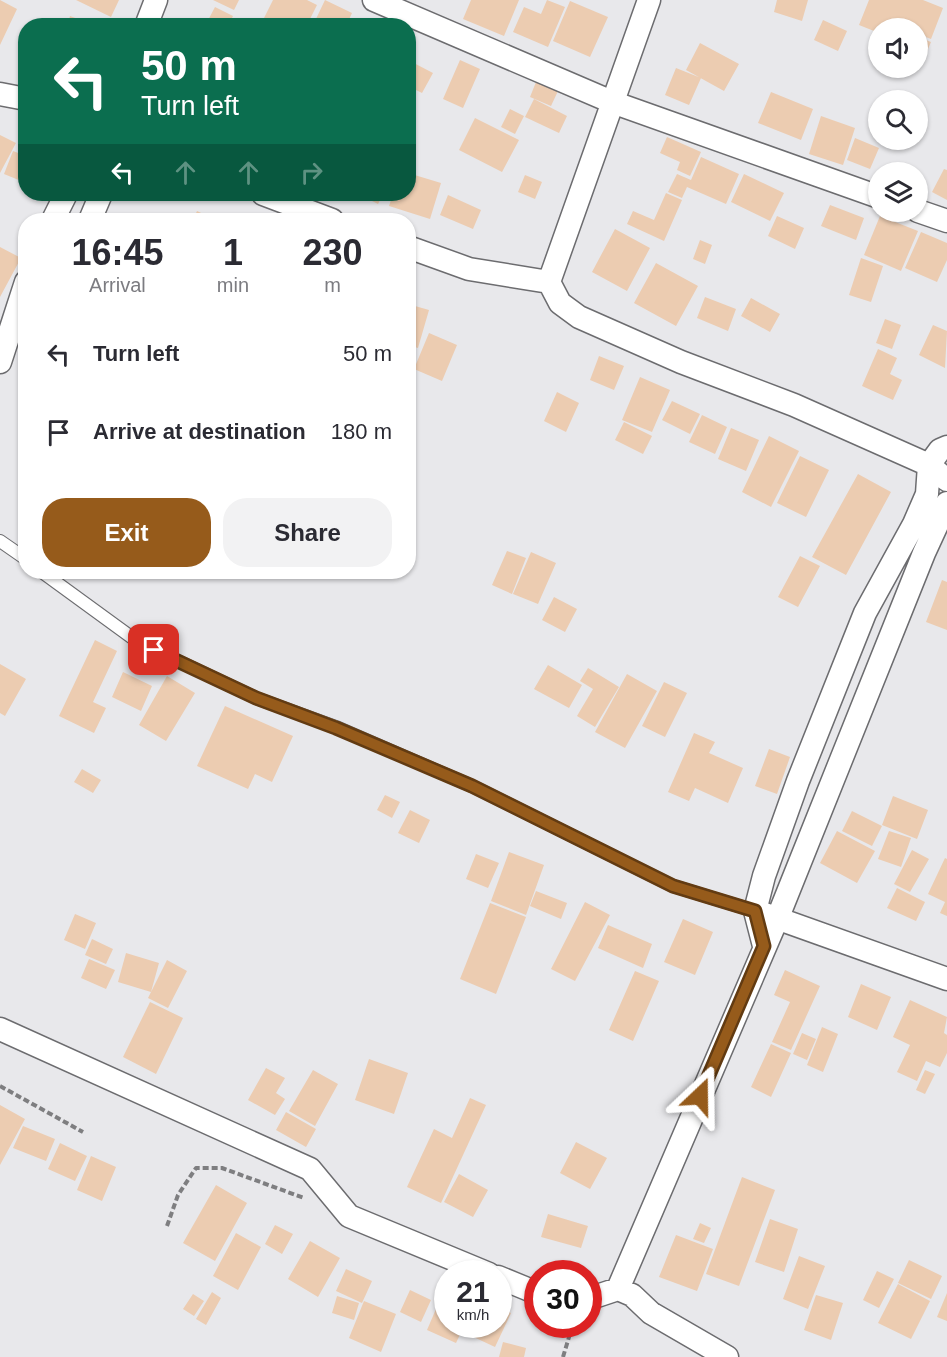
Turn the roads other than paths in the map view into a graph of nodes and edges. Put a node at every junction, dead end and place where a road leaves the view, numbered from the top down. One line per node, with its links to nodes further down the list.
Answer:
1 (156, 0): 4 (street)
2 (374, 0): 7 (street)
3 (649, 0): 7 (street)
4 (149, 18)
5 (0, 94): 6 (street)
6 (18, 97)
7 (612, 102): 8 (street); 14 (street)
8 (868, 193)
9 (282, 201): 10 (street)
10 (313, 213)
11 (928, 214): 12 (street)
12 (947, 221)
13 (416, 250): 14 (street)
14 (549, 282): 19 (street)
15 (18, 308): 16 (street)
16 (11, 331): 17 (street)
17 (0, 363)
18 (947, 447): 19 (street)
19 (929, 465): 20 (street); 25 (street)
20 (947, 480)
21 (947, 503): 26 (street)
22 (0, 541): 23 (lane)
23 (18, 553)
24 (52, 579): 25 (lane)
25 (755, 911): 26 (street); 27 (street)
26 (778, 917): 27 (street); 28 (street)
27 (764, 946): 31 (street)
28 (947, 979)
29 (0, 1029): 30 (street)
30 (455, 1260)
31 (618, 1289): 32 (street); 33 (street)
32 (602, 1294)
33 (727, 1357)

